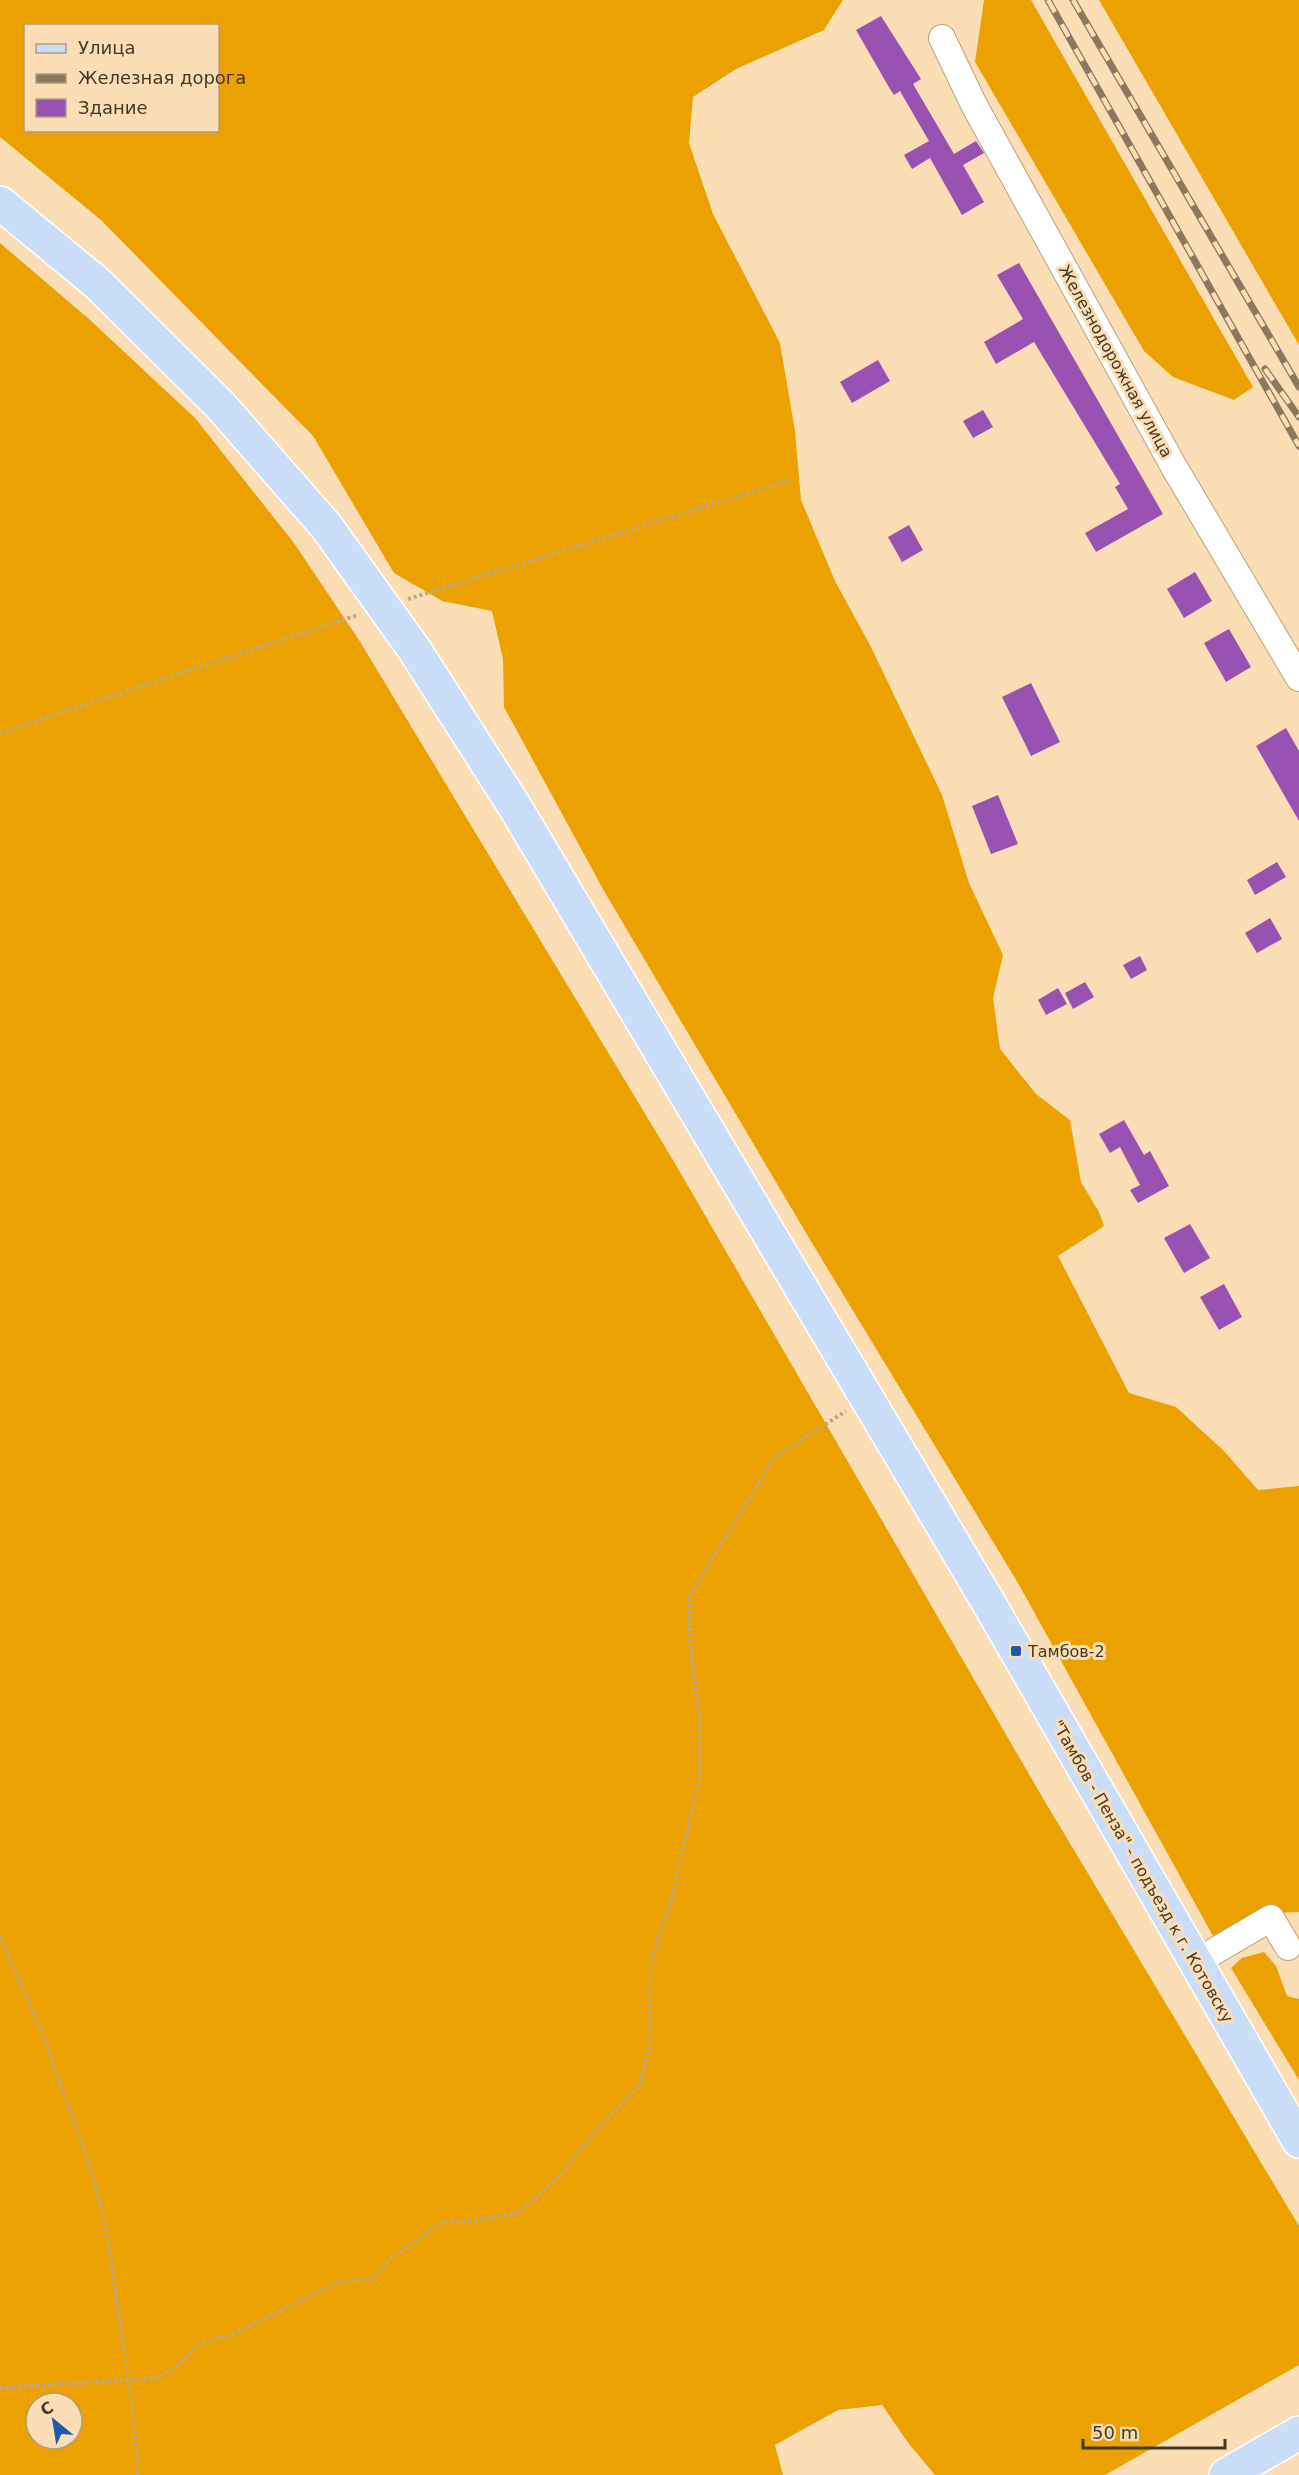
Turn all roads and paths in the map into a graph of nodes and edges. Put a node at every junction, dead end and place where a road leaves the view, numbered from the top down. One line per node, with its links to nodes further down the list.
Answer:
1 (942, 38): 3 (street, Железнодорожная улица)
2 (0, 204): 4 (main road, "Тамбов - Пенза" - подъезд к г. Котовску)
3 (1299, 678)
4 (866, 1397): 7 (main road, "Тамбов - Пенза" - подъезд к г. Котовску); 9 (path)
5 (0, 1936): 9 (path)
6 (1288, 1947): 7 (street)
7 (1196, 1962): 8 (main road, "Тамбов - Пенза" - подъезд к г. Котовску)
8 (1299, 2141)
9 (129, 2380): 10 (path); 12 (path)
10 (0, 2388)
11 (1299, 2433): 13 (main road)
12 (138, 2475)
13 (1226, 2475)

